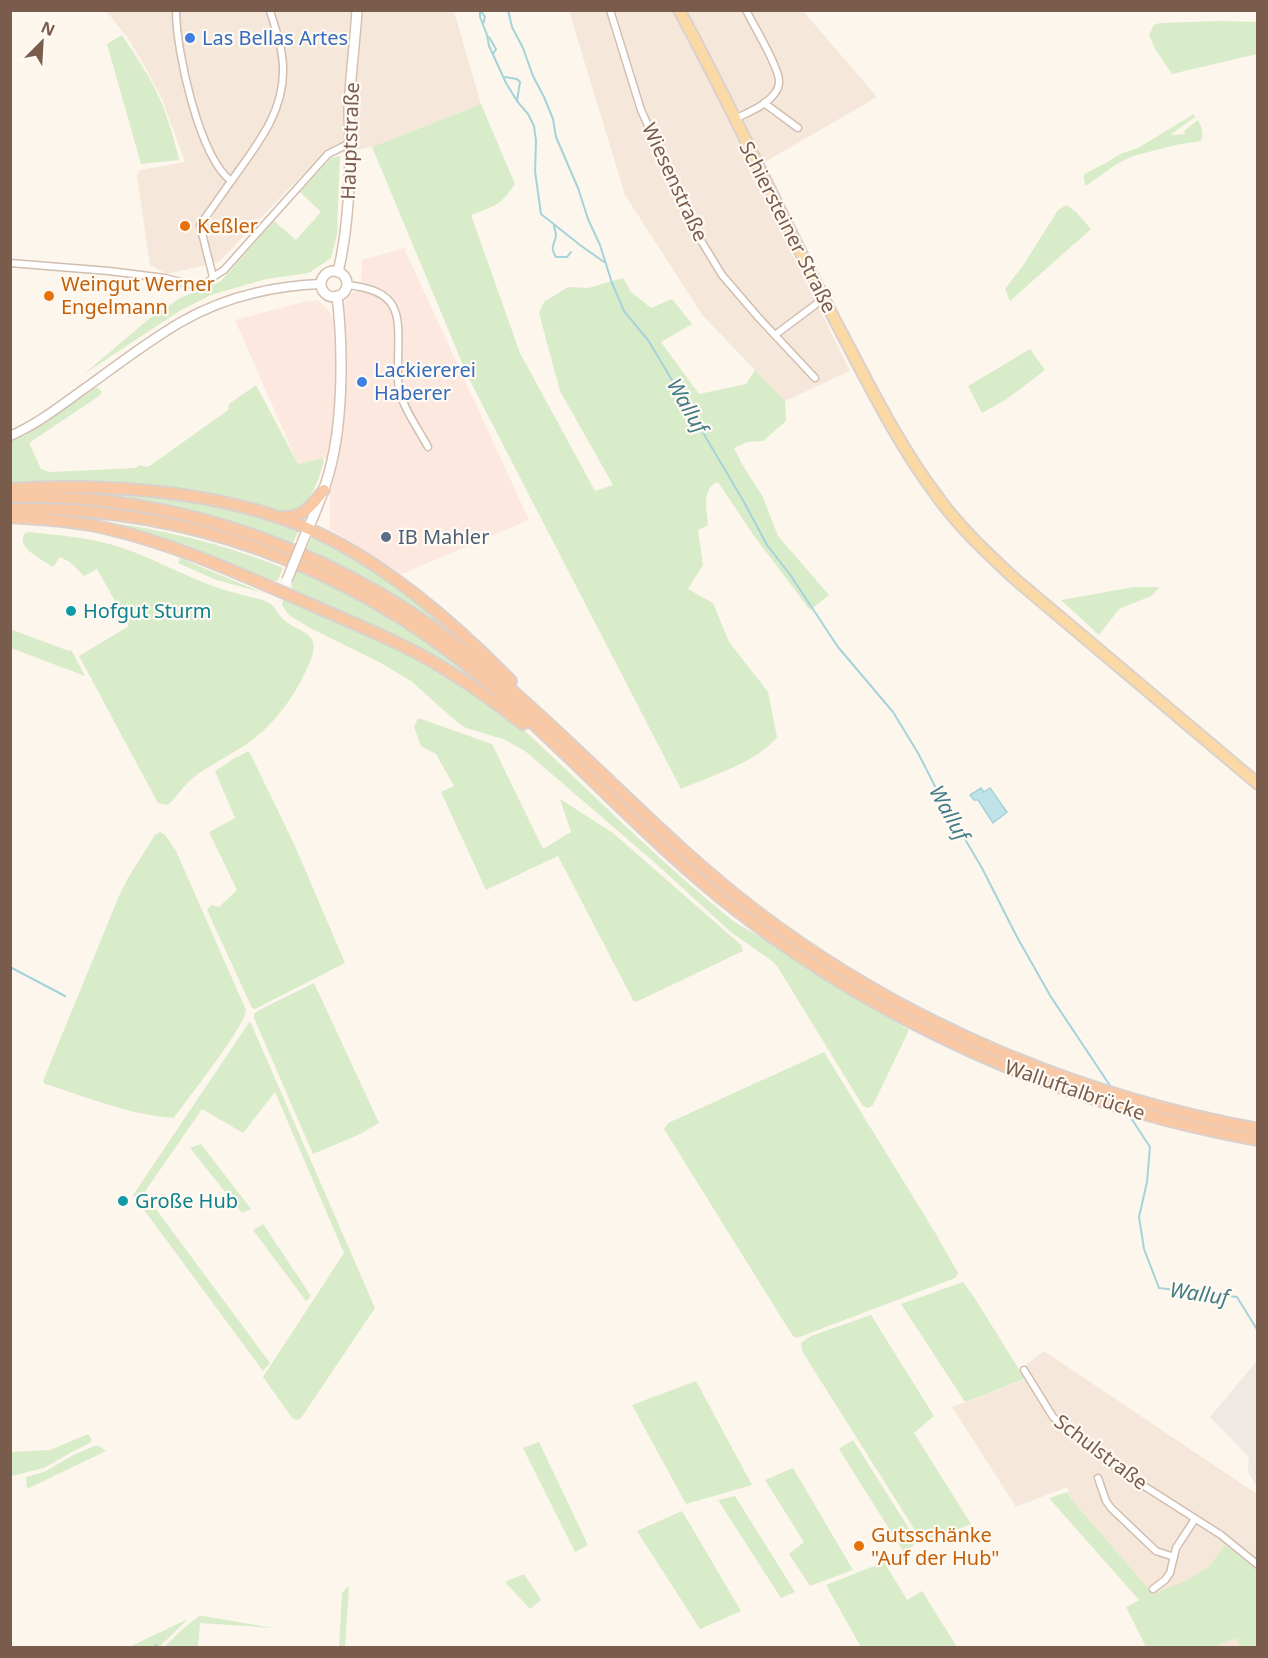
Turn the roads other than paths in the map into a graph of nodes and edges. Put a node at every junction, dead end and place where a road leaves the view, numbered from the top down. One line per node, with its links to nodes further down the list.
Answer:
1 (176, 10): 11 (street)
2 (357, 10): 10 (main road, Hauptstraße)
3 (610, 10): 19 (street, Wiesenstraße)
4 (679, 10): 8 (main road, Schiersteiner Straße)
5 (746, 10): 7 (street)
6 (270, 11): 11 (street)
7 (764, 103): 8 (street); 9 (street)
8 (735, 120): 33 (main road, Schiersteiner Straße)
9 (798, 128)
10 (350, 143): 13 (main road, Hauptstraße); 14 (street)
11 (231, 181): 14 (street)
12 (10, 263): 14 (street)
13 (338, 272): 15 (main road); 16 (main road)
14 (213, 277)
15 (321, 284): 17 (main road); 21 (street)
16 (347, 285): 17 (main road); 22 (street)
17 (337, 296): 24 (main road)
18 (819, 302): 19 (street)
19 (775, 335): 20 (street, Wiesenstraße)
20 (815, 378)
21 (10, 436)
22 (428, 447)
23 (10, 489): 28 (highway)
24 (324, 490): 28 (highway); 29 (main road)
25 (10, 497): 31 (highway)
26 (10, 509): 32 (highway)
27 (10, 517): 30 (highway)
28 (277, 517): 29 (highway)
29 (307, 533): 30 (main road, bridge); 31 (highway)
30 (282, 592): 32 (highway)
31 (547, 722): 34 (highway)
32 (573, 762): 34 (highway)
33 (1257, 784)
34 (903, 1011): 35 (highway, Walluftalbrücke); 36 (highway, Walluftalbrücke)
35 (1257, 1129)
36 (1257, 1140)
37 (1024, 1370): 39 (street, Schulstraße)
38 (1098, 1478): 40 (street, Schulstraße)
39 (1195, 1519): 40 (street); 41 (street, Schulstraße)
40 (1174, 1557): 42 (street)
41 (1257, 1565)
42 (1153, 1589)

